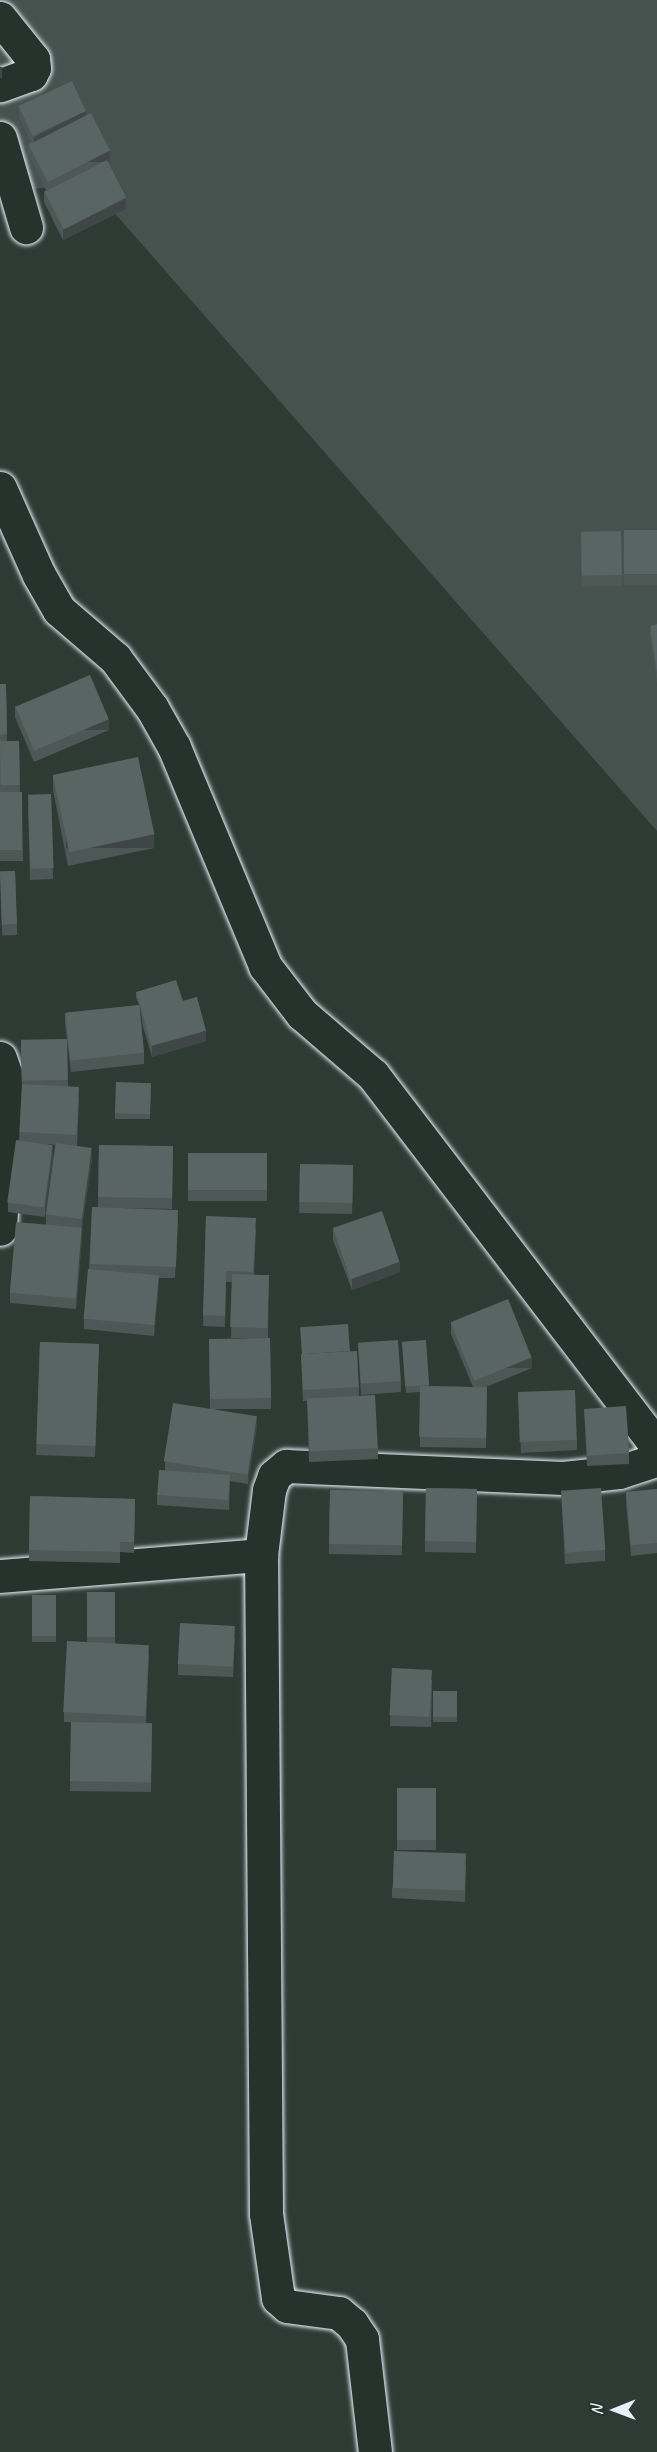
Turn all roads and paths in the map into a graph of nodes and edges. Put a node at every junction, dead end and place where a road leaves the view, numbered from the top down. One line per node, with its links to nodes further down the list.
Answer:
1 (0, 18): 2 (street)
2 (0, 85)
3 (0, 138): 4 (street)
4 (26, 227)
5 (0, 488): 8 (street)
6 (0, 1058): 7 (street)
7 (0, 1229)
8 (657, 1446)
9 (657, 1460): 10 (street)
10 (261, 1556): 11 (street); 12 (street)
11 (0, 1576)
12 (375, 2452)

